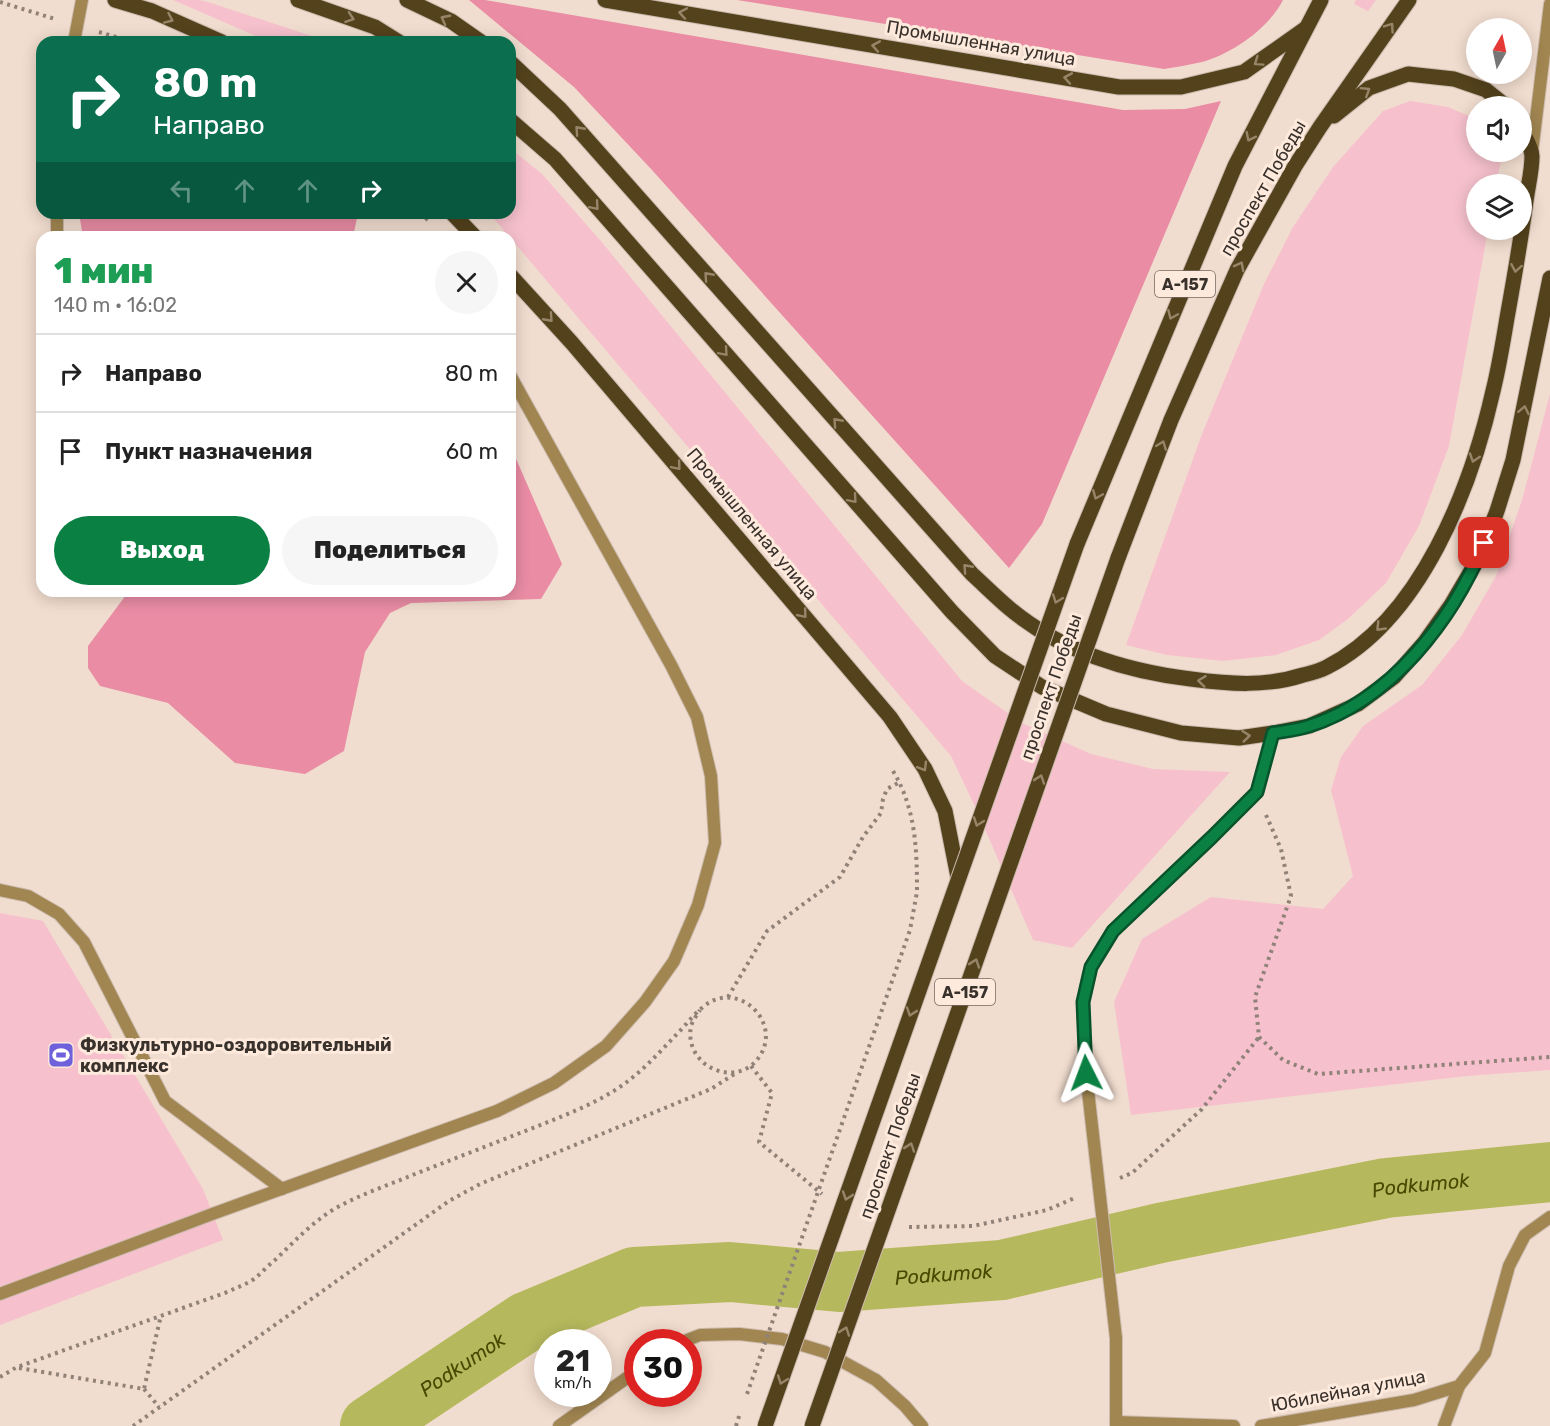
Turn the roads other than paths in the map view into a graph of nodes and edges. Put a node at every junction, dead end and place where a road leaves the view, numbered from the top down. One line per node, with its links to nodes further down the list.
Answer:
1 (82, 0): 10 (street)
2 (115, 0): 11 (main road, one-way to 11)
3 (297, 0): 12 (main road, one-way to 12)
4 (407, 0): 13 (main road, one-way to 4)
5 (605, 0): 9 (main road, Промышленная улица, one-way to 5)
6 (1321, 0): 9 (main road, Промышленная улица / А-157)
7 (1409, 0): 17 (main road, проспект Победы / А-157, one-way to 7)
8 (1550, 4): 18 (street)
9 (1305, 28): 26 (main road, проспект Победы / А-157, one-way to 26, bridge)
10 (75, 36)
11 (208, 36)
12 (389, 36)
13 (472, 36)
14 (516, 68): 19 (main road, one-way to 14)
15 (1494, 96): 17 (main road, one-way to 15)
16 (516, 125): 25 (main road, one-way to 25)
17 (1320, 127): 37 (main road, проспект Победы / А-157, one-way to 17, bridge)
18 (1532, 154)
19 (1531, 162)
20 (457, 219): 21 (main road)
21 (468, 231)
22 (1550, 278): 25 (main road, one-way to 22)
23 (516, 282): 26 (main road, Промышленная улица, one-way to 26)
24 (516, 386): 28 (street)
25 (1273, 733): 34 (street, bridge)
26 (958, 877): 36 (main road, проспект Победы / А-157, one-way to 36, bridge)
27 (0, 890): 28 (street)
28 (282, 1189): 30 (street)
29 (1550, 1217): 33 (street)
30 (0, 1294)
31 (702, 1335): 38 (street)
32 (624, 1380): 35 (street)
33 (1459, 1386): 40 (street, Юбилейная улица); 41 (street)
34 (1116, 1424): 39 (street)
35 (559, 1426)
36 (765, 1426)
37 (812, 1426)
38 (922, 1426)
39 (1234, 1426)
40 (1261, 1426)
41 (1444, 1426)

